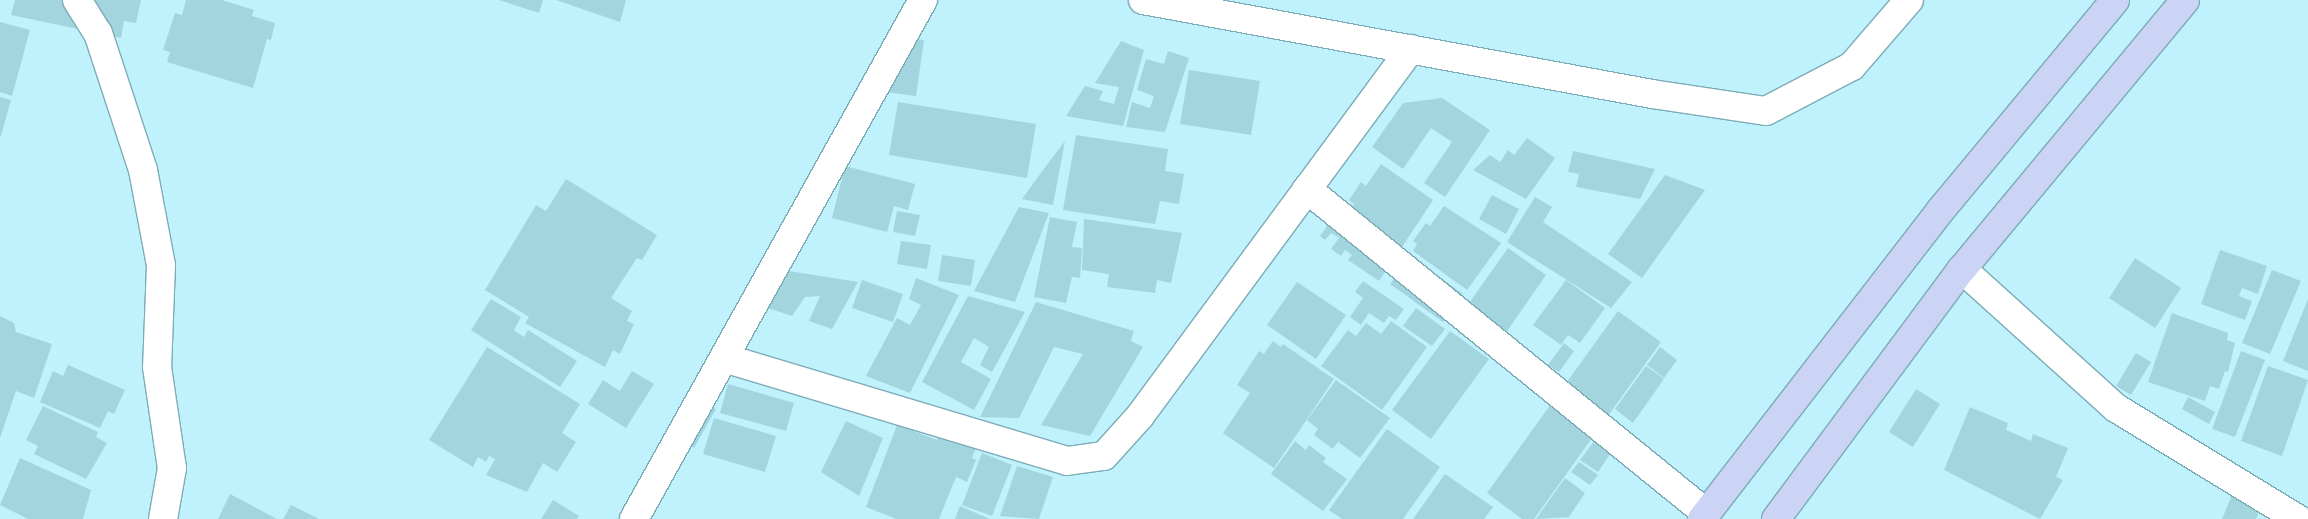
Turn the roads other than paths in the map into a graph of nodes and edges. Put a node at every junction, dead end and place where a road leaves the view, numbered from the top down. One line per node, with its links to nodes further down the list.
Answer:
1 (77, 0): 12 (street)
2 (923, 0): 10 (street)
3 (1143, 0): 7 (street)
4 (1909, 0): 7 (street)
5 (2115, 0): 11 (highway)
6 (2185, 0): 9 (highway)
7 (1411, 49): 8 (street)
8 (1307, 190): 10 (street); 11 (street)
9 (1962, 269): 14 (highway); 15 (street)
10 (724, 358): 13 (street)
11 (1704, 516)
12 (163, 519)
13 (634, 519)
14 (1776, 519)
15 (2298, 519)

